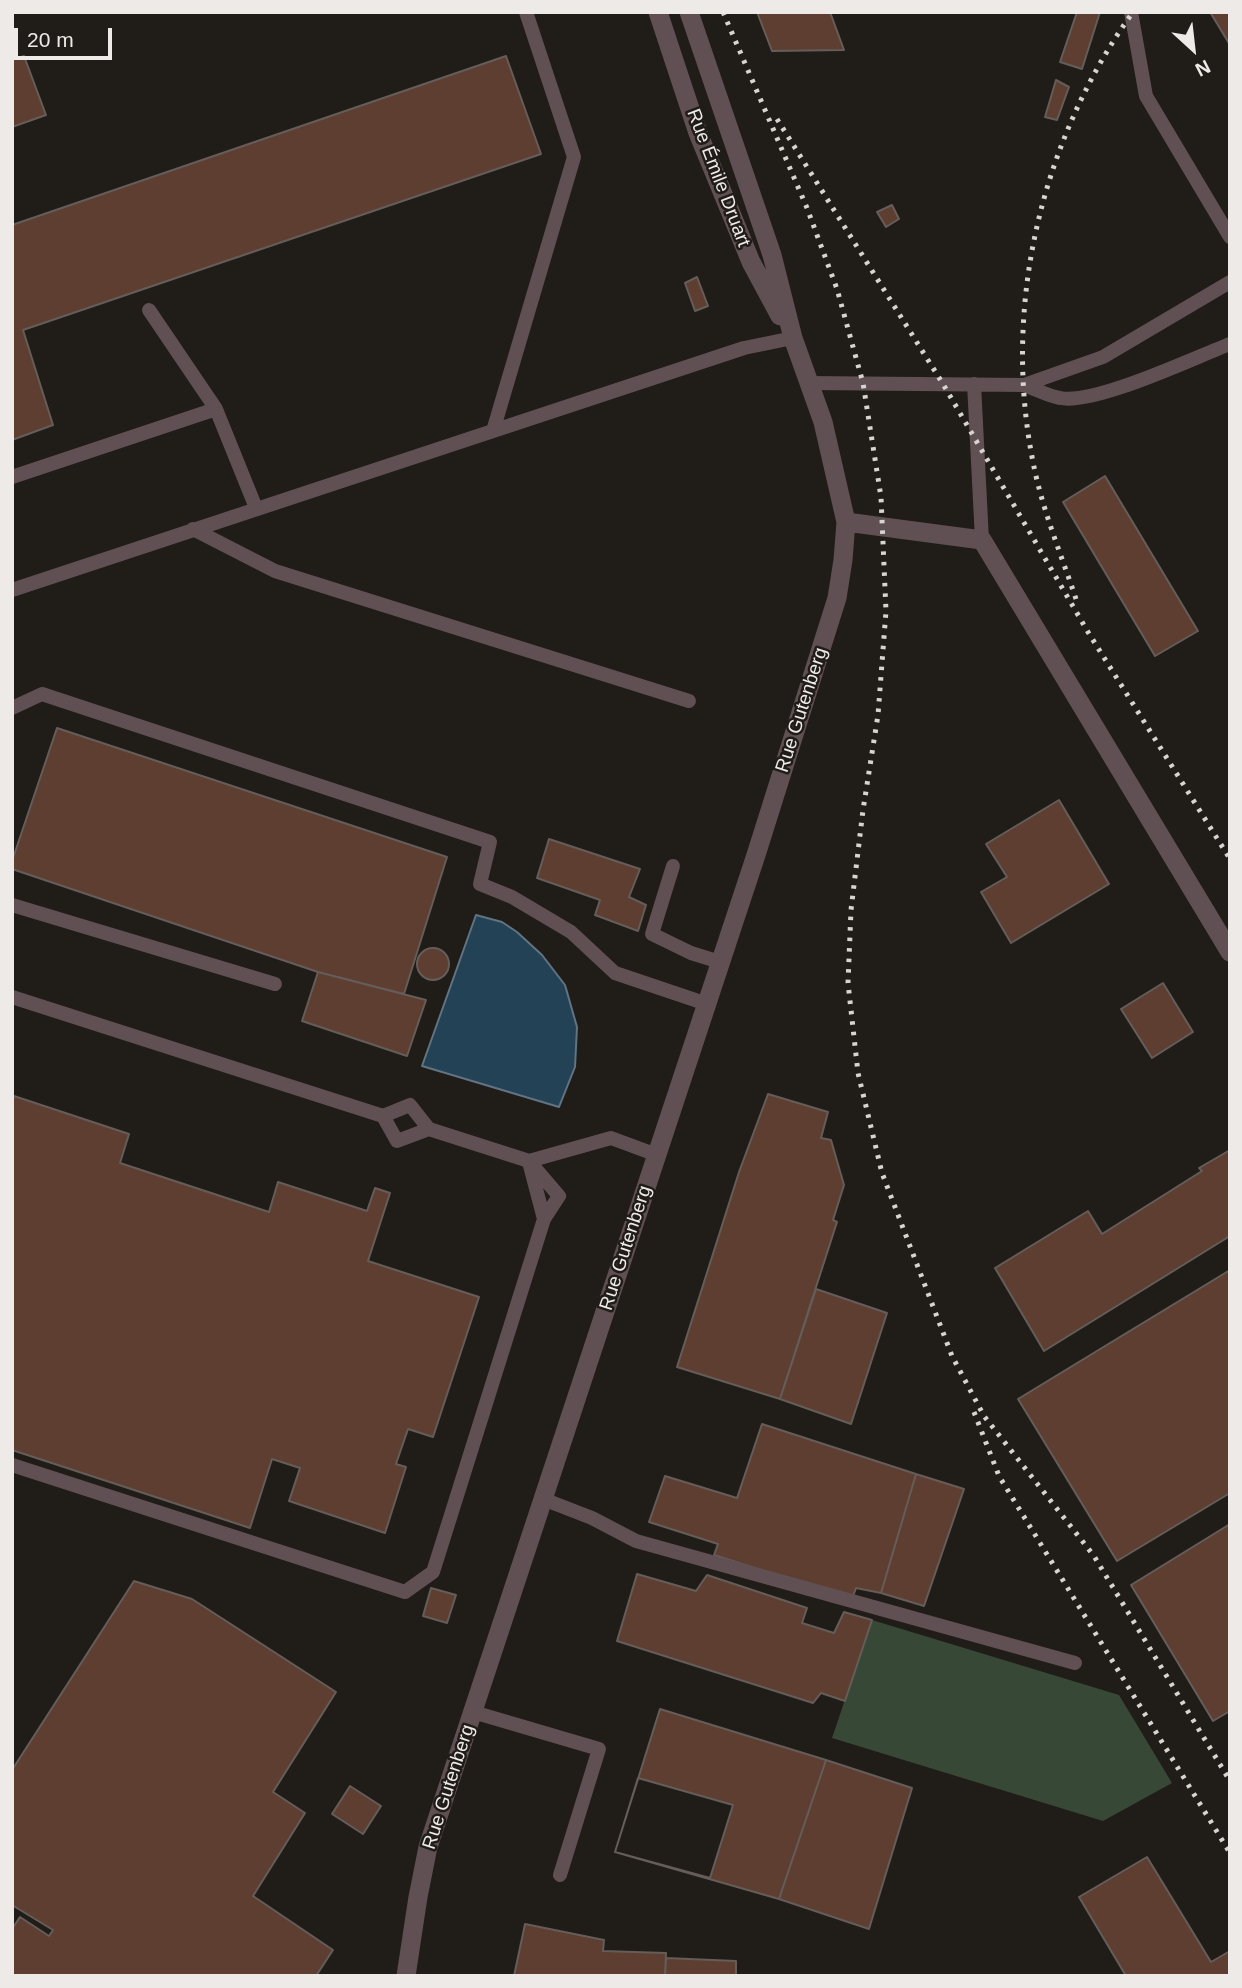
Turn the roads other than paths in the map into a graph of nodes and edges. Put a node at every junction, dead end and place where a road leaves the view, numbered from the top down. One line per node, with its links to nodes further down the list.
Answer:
1 (526, 12): 14 (lane)
2 (658, 12): 8 (street, Rue Émile Druart)
3 (689, 12): 8 (street, Rue Émile Druart)
4 (1131, 12): 5 (lane)
5 (1230, 237)
6 (1230, 282): 12 (lane)
7 (149, 310): 13 (lane)
8 (793, 338): 10 (street, Rue Émile Druart); 14 (lane)
9 (1230, 344): 12 (lane)
10 (810, 383): 11 (lane); 17 (street, Rue Émile Druart)
11 (974, 384): 12 (lane); 19 (lane)
12 (1024, 385)
13 (216, 409): 15 (lane); 16 (lane)
14 (493, 431): 16 (lane)
15 (12, 477)
16 (256, 508): 18 (lane)
17 (846, 522): 19 (street); 26 (street, Rue Gutenberg)
18 (193, 529): 20 (lane); 21 (lane)
19 (982, 540): 25 (street)
20 (12, 590)
21 (689, 701)
22 (12, 708): 29 (lane)
23 (673, 866): 26 (lane)
24 (12, 905): 27 (lane)
25 (1230, 952)
26 (720, 962): 29 (street, Rue Gutenberg)
27 (275, 984)
28 (12, 997): 30 (lane)
29 (707, 1004): 32 (street, Rue Gutenberg)
30 (383, 1115): 31 (lane); 31 (lane)
31 (429, 1129): 33 (lane)
32 (657, 1155): 33 (lane); 36 (street, Rue Gutenberg)
33 (529, 1161): 34 (lane); 34 (lane)
34 (544, 1219): 35 (lane)
35 (12, 1465)
36 (542, 1499): 37 (lane); 38 (street, Rue Gutenberg)
37 (1075, 1663)
38 (473, 1712): 39 (lane); 40 (street, Rue Gutenberg)
39 (560, 1875)
40 (406, 1976)

